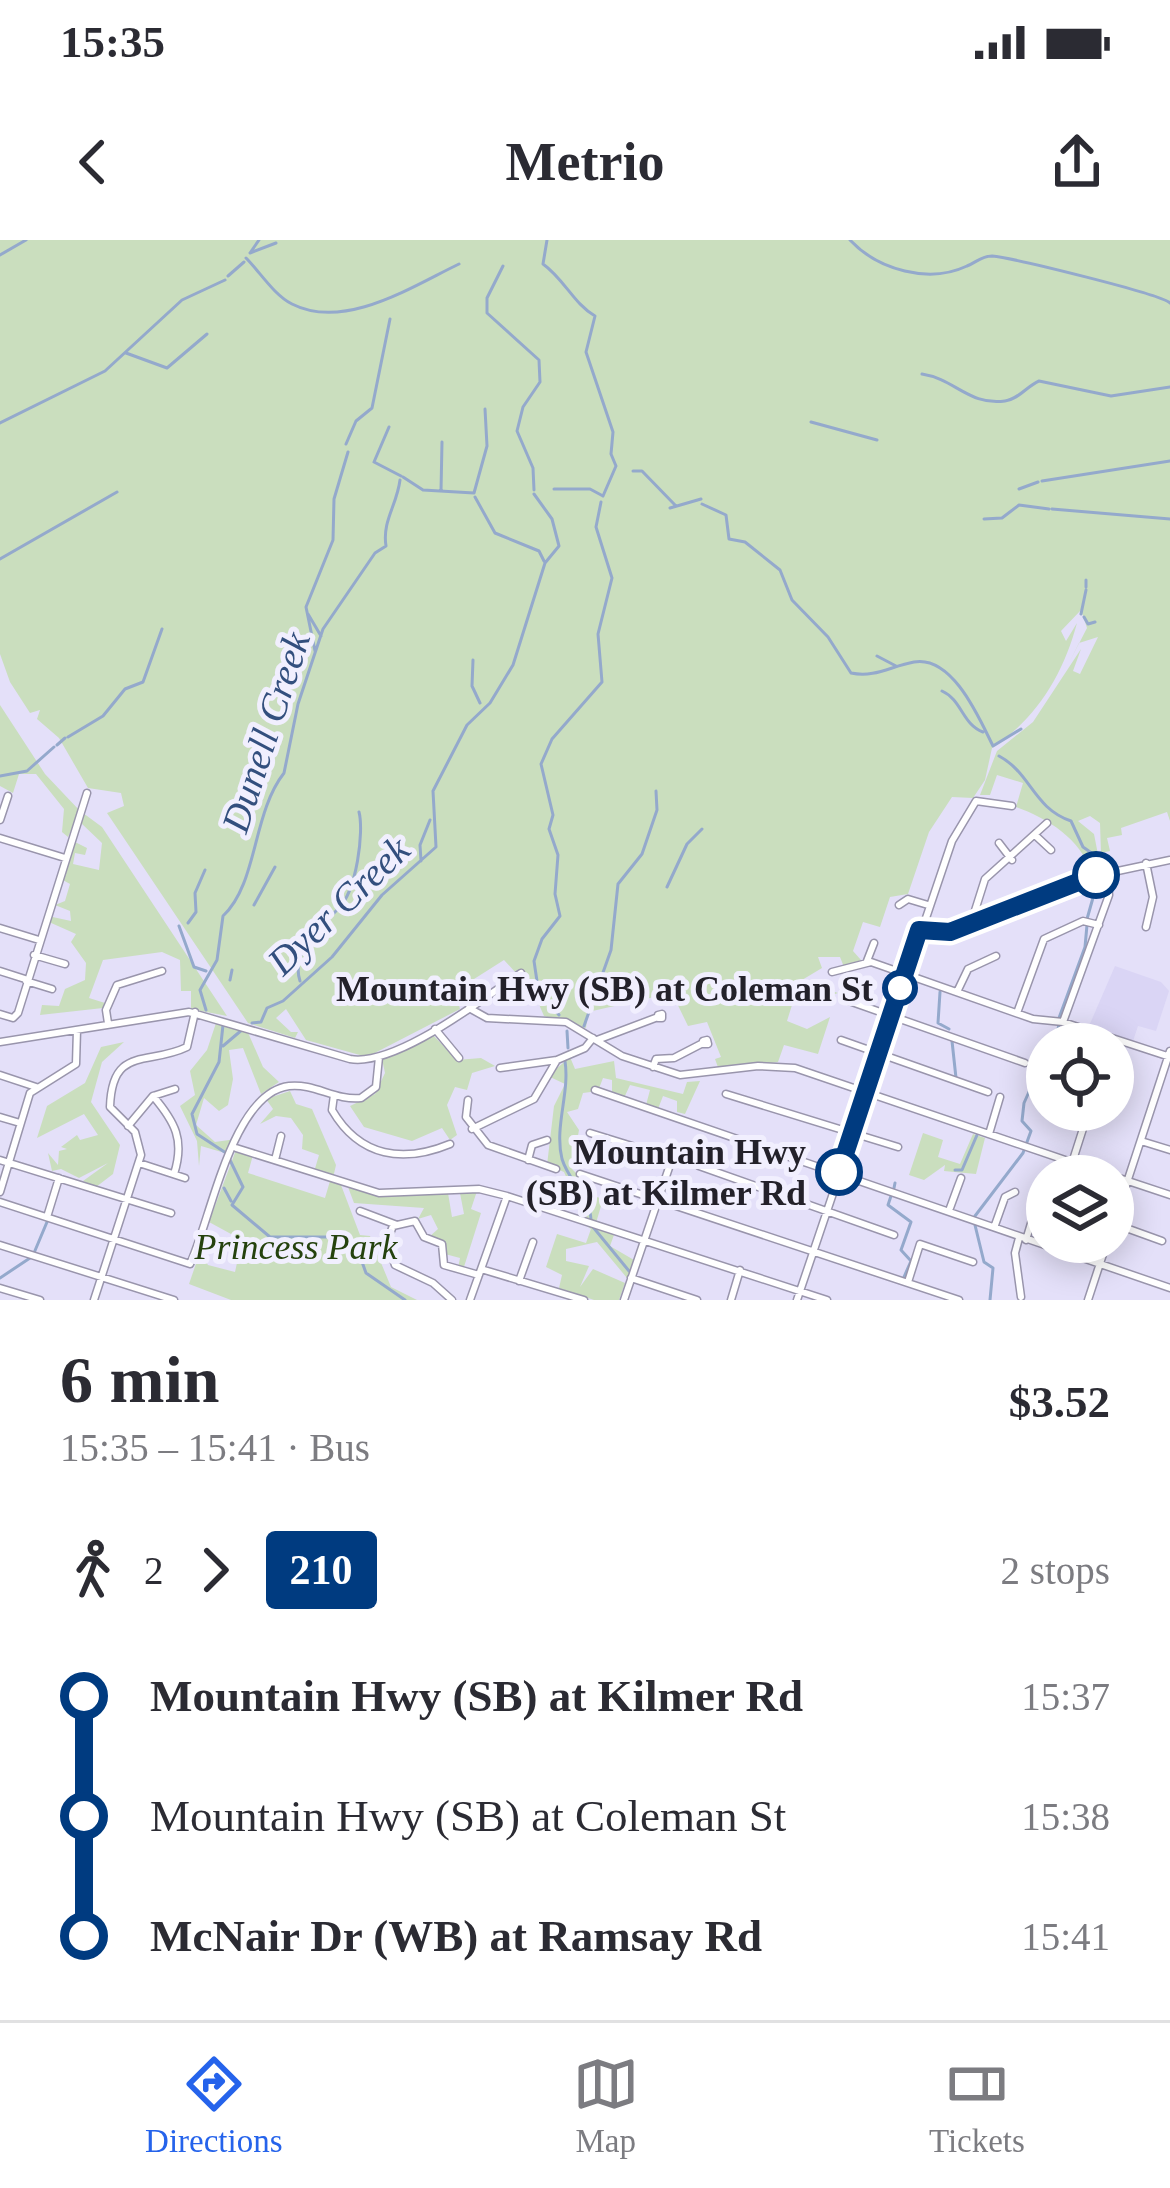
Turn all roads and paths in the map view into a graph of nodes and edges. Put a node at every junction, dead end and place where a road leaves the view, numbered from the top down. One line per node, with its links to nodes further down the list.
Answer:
1 (87, 793): 10 (street)
2 (8, 796): 4 (street)
3 (1012, 806): 16 (street)
4 (0, 820)
5 (1048, 824): 6 (street)
6 (1036, 836): 9 (street); 11 (street)
7 (0, 838): 10 (street)
8 (999, 843): 11 (street)
9 (1051, 850)
10 (65, 859): 22 (street)
11 (1012, 860): 17 (street)
12 (1170, 860): 13 (street)
13 (1146, 863): 14 (street); 19 (street)
14 (1107, 872): 17 (street); 18 (street)
15 (899, 905): 16 (street)
16 (928, 905): 21 (street)
17 (973, 922): 21 (street)
18 (1099, 925): 39 (street); 43 (street)
19 (1146, 927)
20 (0, 928): 22 (street)
21 (919, 930): 32 (street)
22 (39, 940): 24 (street)
23 (874, 943): 26 (street)
24 (34, 955): 27 (street); 33 (street)
25 (995, 956): 35 (street)
26 (867, 962): 30 (street); 32 (street)
27 (65, 964)
28 (0, 971): 33 (street)
29 (163, 971): 44 (street)
30 (832, 972)
31 (521, 973): 37 (street)
32 (904, 974): 35 (street); 41 (street)
33 (26, 980): 34 (street); 40 (street)
34 (52, 989)
35 (957, 992): 39 (street)
36 (849, 1001): 41 (street)
37 (469, 1008): 46 (street); 47 (street)
38 (195, 1012): 44 (street); 54 (street); 75 (street)
39 (1017, 1013): 43 (street)
40 (0, 1014)
41 (891, 1016): 52 (street); 57 (street)
42 (658, 1017): 47 (street)
43 (1063, 1022)
44 (108, 1023): 45 (street)
45 (75, 1029): 50 (street); 61 (street)
46 (435, 1029): 54 (street); 55 (street)
47 (595, 1039): 56 (street); 58 (street)
48 (841, 1040): 52 (street)
49 (703, 1043): 58 (street)
50 (0, 1044)
51 (1134, 1046): 53 (street)
52 (878, 1054): 64 (street); 65 (street)
53 (1170, 1055): 70 (street)
54 (379, 1057): 67 (street)
55 (459, 1058)
56 (557, 1060): 59 (street); 76 (street)
57 (1025, 1063)
58 (653, 1067): 64 (street)
59 (500, 1068)
60 (0, 1075): 61 (street)
61 (36, 1087): 74 (street)
62 (175, 1089): 68 (street)
63 (595, 1090): 95 (street)
64 (866, 1092): 77 (street); 79 (street)
65 (988, 1092)
66 (726, 1094): 77 (street)
67 (334, 1095): 83 (street); 85 (street)
68 (153, 1096): 75 (street); 96 (street)
69 (1000, 1096): 79 (street)
70 (1155, 1099): 72 (street); 82 (street)
71 (468, 1100): 76 (street)
72 (1170, 1104)
73 (0, 1118): 74 (street)
74 (21, 1124): 91 (street)
75 (127, 1126): 92 (street)
76 (472, 1129): 89 (street)
77 (853, 1131): 84 (street); 95 (street)
78 (590, 1133): 106 (street)
79 (989, 1134): 87 (street)
80 (281, 1136): 88 (street)
81 (547, 1140): 89 (street)
82 (1141, 1141): 86 (street); 90 (street)
83 (450, 1144)
84 (898, 1147)
85 (236, 1148): 88 (street); 119 (street)
86 (1170, 1150)
87 (1049, 1155)
88 (275, 1160): 104 (street)
89 (528, 1160): 94 (street)
90 (1134, 1161)
91 (5, 1162): 98 (street); 102 (street)
92 (139, 1163): 96 (street); 107 (street)
93 (699, 1166): 111 (street)
94 (556, 1169)
95 (839, 1172): 109 (street); 111 (street)
96 (174, 1174): 99 (street)
97 (580, 1174): 106 (street)
98 (59, 1178): 107 (street); 113 (street)
99 (185, 1178)
100 (961, 1178): 109 (street)
101 (1134, 1183): 105 (street)
102 (0, 1192)
103 (1016, 1192): 115 (street)
104 (507, 1196): 120 (street); 129 (street)
105 (1170, 1196)
106 (657, 1198): 120 (street); 125 (street)
107 (127, 1199): 112 (street); 119 (street)
108 (0, 1202): 113 (street)
109 (950, 1209): 115 (street)
110 (360, 1210): 114 (street)
111 (826, 1211): 118 (street); 125 (street)
112 (171, 1213)
113 (47, 1217): 119 (street)
114 (397, 1225): 129 (street); 143 (street)
115 (994, 1226): 121 (street)
116 (1026, 1231): 121 (street)
117 (1134, 1231): 122 (street)
118 (894, 1235)
119 (115, 1238): 130 (street)
120 (644, 1238): 128 (street); 131 (street)
121 (1022, 1239): 127 (street); 137 (street)
122 (1162, 1241)
123 (533, 1242): 132 (street)
124 (0, 1245): 130 (street)
125 (814, 1250): 133 (street); 136 (street)
126 (973, 1262): 133 (street)
127 (1100, 1264): 135 (street); 150 (street)
128 (740, 1270): 136 (street); 147 (street)
129 (480, 1272): 132 (street); 144 (street)
130 (101, 1277): 141 (street); 142 (street)
131 (631, 1278): 145 (street); 146 (street)
132 (519, 1281): 139 (street)
133 (908, 1282): 138 (street)
134 (0, 1288): 140 (street)
135 (1170, 1288)
136 (799, 1295): 148 (street)
137 (1021, 1297)
138 (947, 1298): 149 (street)
139 (580, 1299)
140 (40, 1300)
141 (94, 1300)
142 (174, 1300)
143 (452, 1300)
144 (470, 1300)
145 (624, 1300)
146 (697, 1300)
147 (731, 1300)
148 (827, 1300)
149 (959, 1300)
150 (1088, 1300)

